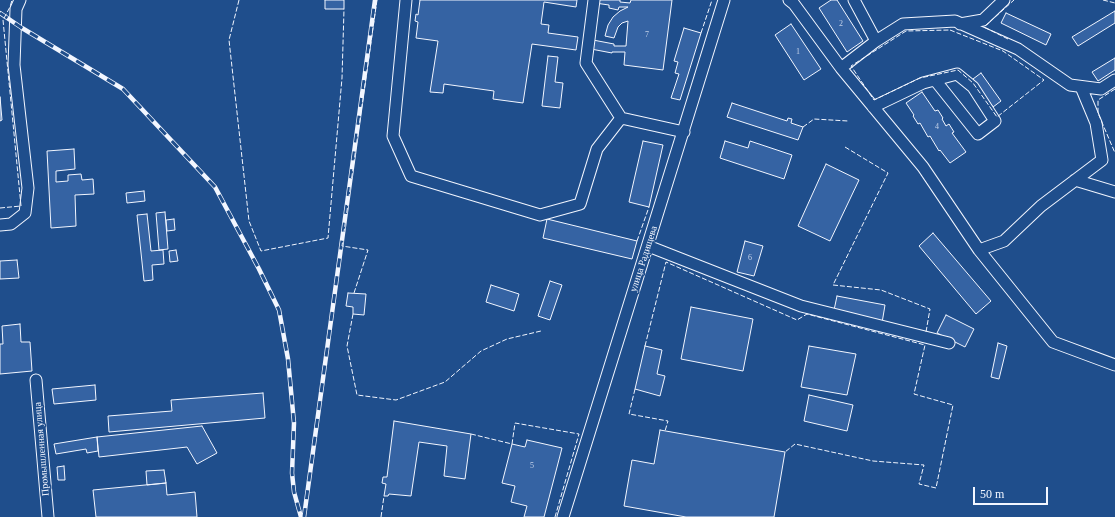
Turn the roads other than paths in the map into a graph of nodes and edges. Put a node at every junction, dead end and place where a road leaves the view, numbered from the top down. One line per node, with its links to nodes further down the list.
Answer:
1 (20, 0): 19 (street)
2 (406, 0): 15 (street)
3 (594, 0): 15 (street)
4 (724, 0): 16 (street, улица Радищева)
5 (789, 0): 10 (street)
6 (854, 0): 9 (street)
7 (1004, 0): 8 (street)
8 (960, 24): 9 (street); 13 (street)
9 (876, 41): 10 (street)
10 (841, 68): 14 (street)
11 (935, 80): 11 (street); 14 (street)
12 (1115, 80): 13 (street)
13 (1081, 87): 17 (street)
14 (873, 107): 21 (street)
15 (621, 118): 16 (street)
16 (684, 132): 20 (street, улица Радищева)
17 (1075, 180): 18 (street); 21 (street)
18 (1115, 192)
19 (0, 225)
20 (648, 246): 22 (street); 26 (street, улица Радищева)
21 (979, 250): 23 (street)
22 (949, 343)
23 (1115, 366)
24 (36, 380): 25 (street, Промышленная улица)
25 (48, 517)
26 (563, 517)

